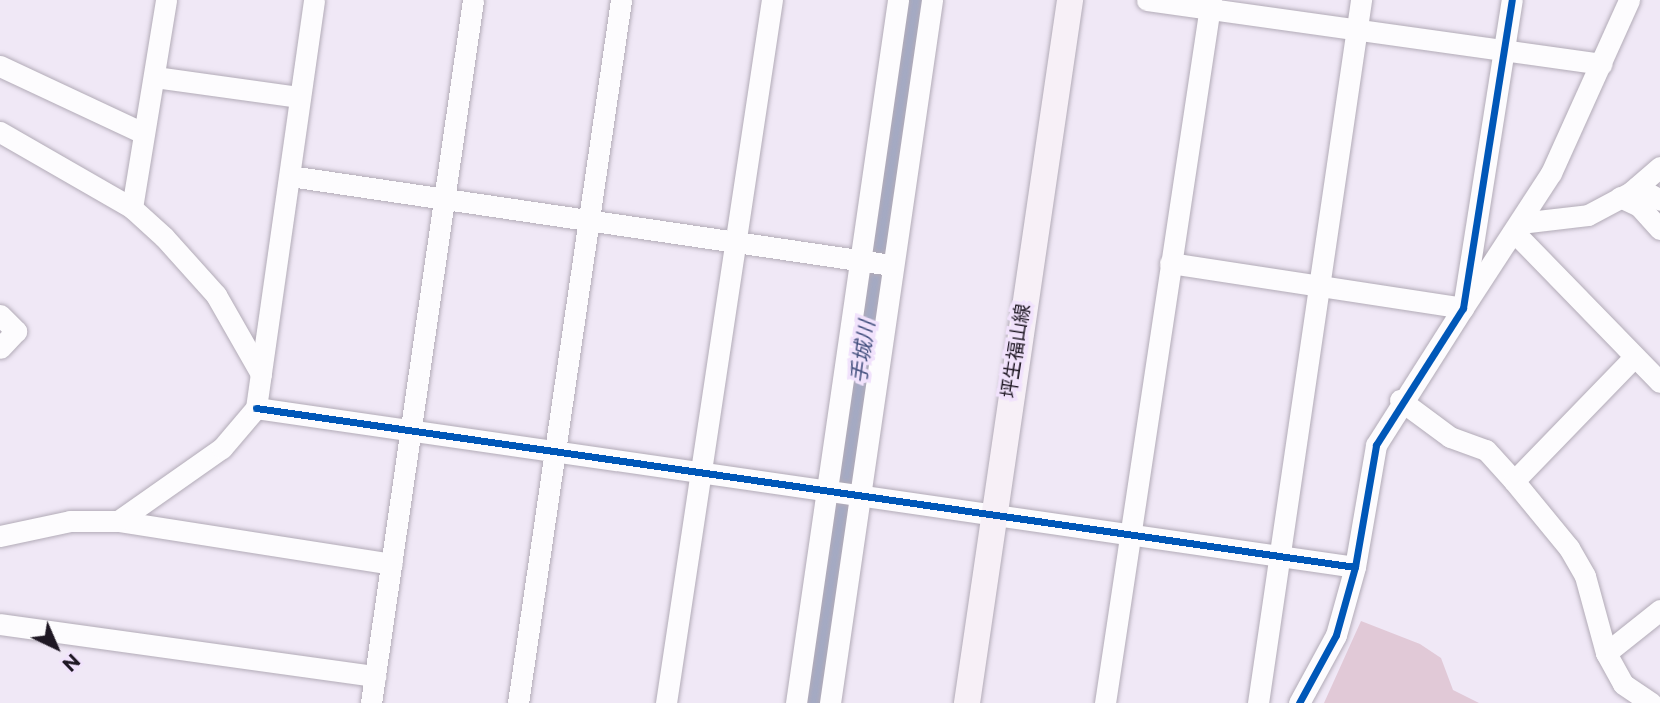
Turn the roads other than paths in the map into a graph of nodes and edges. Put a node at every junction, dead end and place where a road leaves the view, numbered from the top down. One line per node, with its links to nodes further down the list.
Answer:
1 (314, 0): 19 (street)
2 (473, 0): 25 (street)
3 (621, 0): 28 (street)
4 (772, 0): 31 (street)
5 (898, 0): 32 (street)
6 (932, 0): 32 (street)
7 (1070, 0): 48 (main road, 坪生福山線)
8 (1147, 0): 13 (street)
9 (1361, 0): 14 (street)
10 (1512, 0): 15 (street)
11 (1629, 0): 16 (street)
12 (164, 1): 18 (street)
13 (1210, 5): 14 (street); 33 (street)
14 (1356, 30): 15 (street); 34 (street)
15 (1505, 50): 16 (street); 35 (street)
16 (1602, 64): 29 (street)
17 (0, 66): 21 (street)
18 (155, 77): 19 (street); 21 (street)
19 (300, 97): 23 (street)
20 (0, 132): 27 (street)
21 (143, 134): 27 (street)
22 (1660, 167): 24 (street)
23 (290, 176): 25 (street); 39 (street)
24 (1629, 192): 26 (street); 29 (street); 30 (street)
25 (444, 199): 28 (street); 43 (street)
26 (1660, 200)
27 (132, 208): 39 (street)
28 (588, 219): 31 (street); 44 (street)
29 (1517, 228): 35 (street); 38 (street)
30 (1660, 229)
31 (735, 242): 32 (street); 45 (street)
32 (876, 262): 47 (street); 47 (street)
33 (1170, 263): 34 (street); 50 (street)
34 (1317, 286): 35 (street); 52 (street)
35 (1463, 309): 41 (street)
36 (0, 315): 37 (street)
37 (0, 348)
38 (1634, 357): 40 (street); 46 (street)
39 (261, 374): 42 (street)
40 (1660, 382)
41 (1400, 400): 46 (street); 54 (street)
42 (256, 408): 43 (street); 49 (street)
43 (412, 429): 44 (street); 53 (street)
44 (555, 451): 45 (street); 60 (street)
45 (702, 470): 47 (street); 61 (street)
46 (1514, 481): 57 (street)
47 (842, 490): 48 (street); 62 (street); 63 (street)
48 (992, 512): 50 (street); 64 (main road, 坪生福山線)
49 (118, 521): 51 (street); 53 (street)
50 (1132, 532): 52 (street); 65 (street)
51 (0, 536)
52 (1280, 554): 54 (street); 66 (street)
53 (392, 564): 58 (street)
54 (1356, 567): 67 (street)
55 (1660, 610): 57 (street)
56 (0, 624): 58 (street)
57 (1606, 653): 68 (street)
58 (375, 676): 59 (street)
59 (371, 703)
60 (518, 703)
61 (666, 703)
62 (796, 703)
63 (830, 703)
64 (967, 703)
65 (1105, 703)
66 (1258, 703)
67 (1299, 703)
68 (1651, 703)

